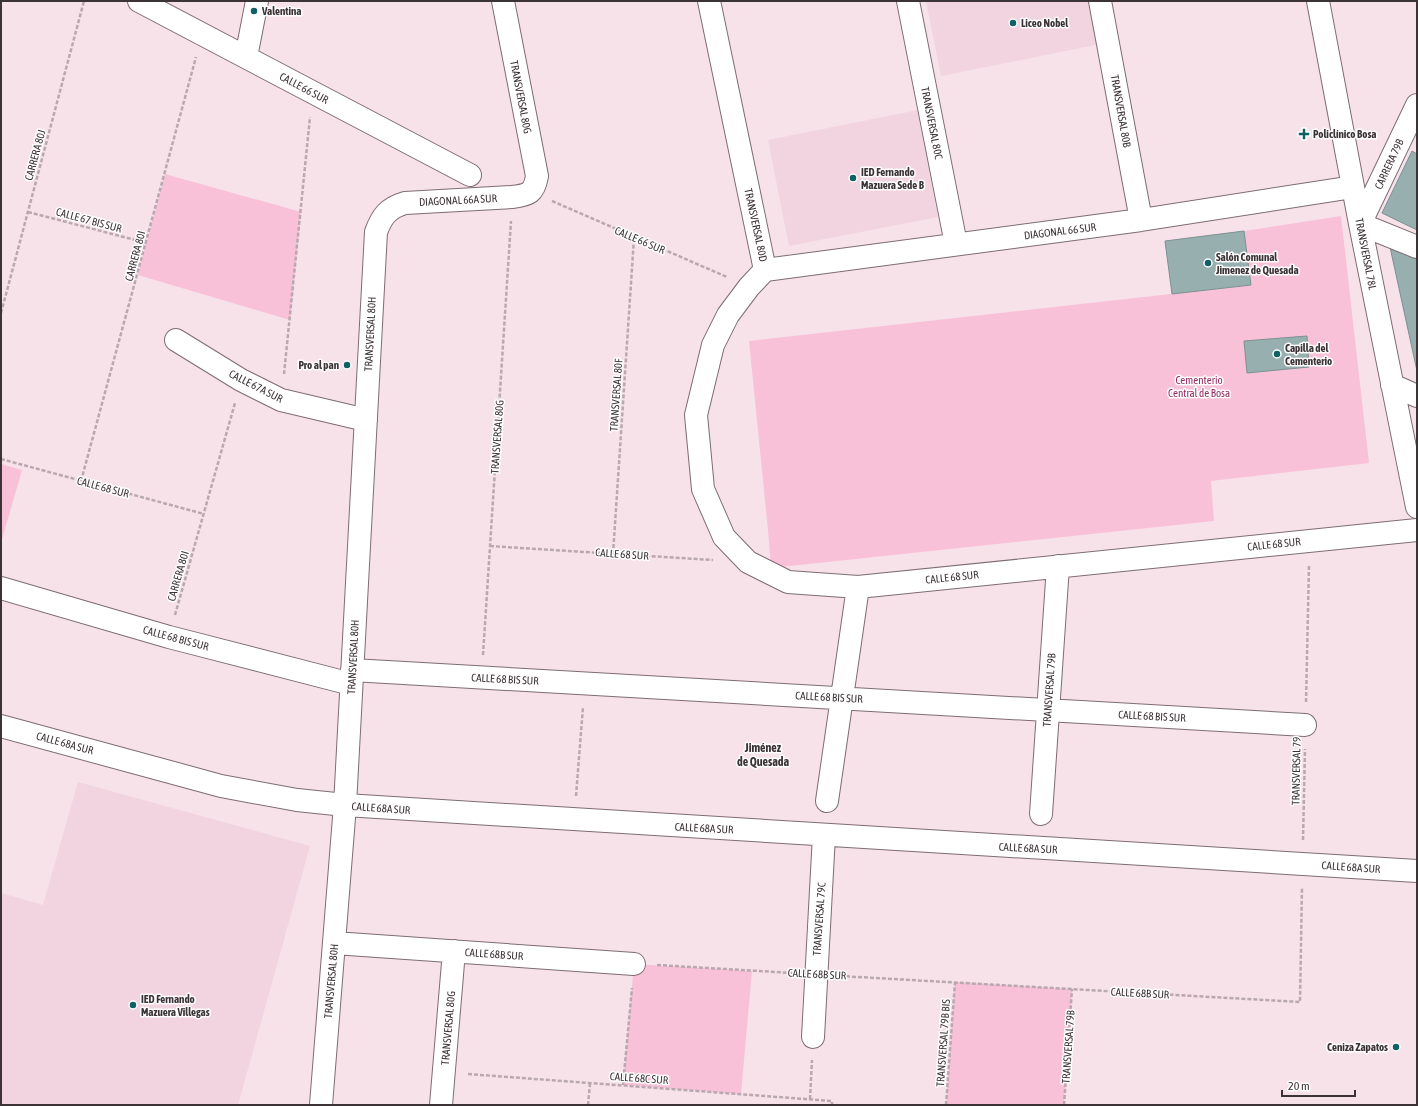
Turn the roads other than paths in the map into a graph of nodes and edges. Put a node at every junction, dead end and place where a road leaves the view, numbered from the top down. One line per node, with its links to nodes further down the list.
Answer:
1 (139, 1): 8 (street, CALLE 66 SUR)
2 (257, 1): 8 (street)
3 (502, 1): 12 (street, TRANSVERSAL 80G)
4 (709, 1): 18 (street, TRANSVERSAL 80D)
5 (908, 1): 16 (street, TRANSVERSAL 80C)
6 (1100, 1): 14 (street, TRANSVERSAL 80B)
7 (1318, 1): 11 (street, TRANSVERSAL 78L)
8 (246, 57): 10 (street, CALLE 66 SUR)
9 (1417, 105): 15 (street, CARRERA 79B)
10 (470, 175)
11 (1353, 187): 14 (street, DIAGONAL 66 SUR); 15 (street, TRANSVERSAL 78L)
12 (522, 195): 13 (street, DIAGONAL 66A SUR)
13 (387, 212): 22 (street, TRANSVERSAL 80H)
14 (1141, 220): 16 (street, DIAGONAL 66 SUR)
15 (1360, 224): 17 (street); 20 (street, TRANSVERSAL 78L)
16 (956, 244): 18 (street, DIAGONAL 66 SUR)
17 (1417, 247)
18 (766, 270): 25 (street, TRANSVERSAL 80D)
19 (176, 340): 22 (street, CALLE 67A SUR)
20 (1392, 385): 21 (street); 23 (street, TRANSVERSAL 78L)
21 (1417, 396)
22 (366, 420): 29 (street, TRANSVERSAL 80H)
23 (1417, 507)
24 (1417, 530): 26 (street, CALLE 68 SUR)
25 (748, 562): 27 (street, CALLE 68 SUR)
26 (1058, 566): 27 (street, CALLE 68 SUR); 31 (street, TRANSVERSAL 79B)
27 (858, 587): 30 (street)
28 (1, 588): 29 (street, CALLE 68 BIS SUR)
29 (352, 677): 30 (street, CALLE 68 BIS SUR); 35 (street, TRANSVERSAL 80H)
30 (842, 698): 31 (street, CALLE 68 BIS SUR); 34 (street)
31 (1048, 710): 32 (street, CALLE 68 BIS SUR); 36 (street, TRANSVERSAL 79B)
32 (1305, 725)
33 (1, 726): 35 (street, CALLE 68A SUR)
34 (827, 801)
35 (345, 805): 37 (street, CALLE 68A SUR); 39 (street, TRANSVERSAL 80H)
36 (1041, 814)
37 (824, 835): 38 (street, CALLE 68A SUR); 42 (street, TRANSVERSAL 79C)
38 (1417, 871)
39 (334, 943): 40 (street, CALLE 68B SUR); 43 (street, TRANSVERSAL 80H)
40 (454, 951): 41 (street, CALLE 68B SUR); 44 (street, TRANSVERSAL 80G)
41 (634, 964)
42 (813, 1037)
43 (321, 1105)
44 (441, 1105)

